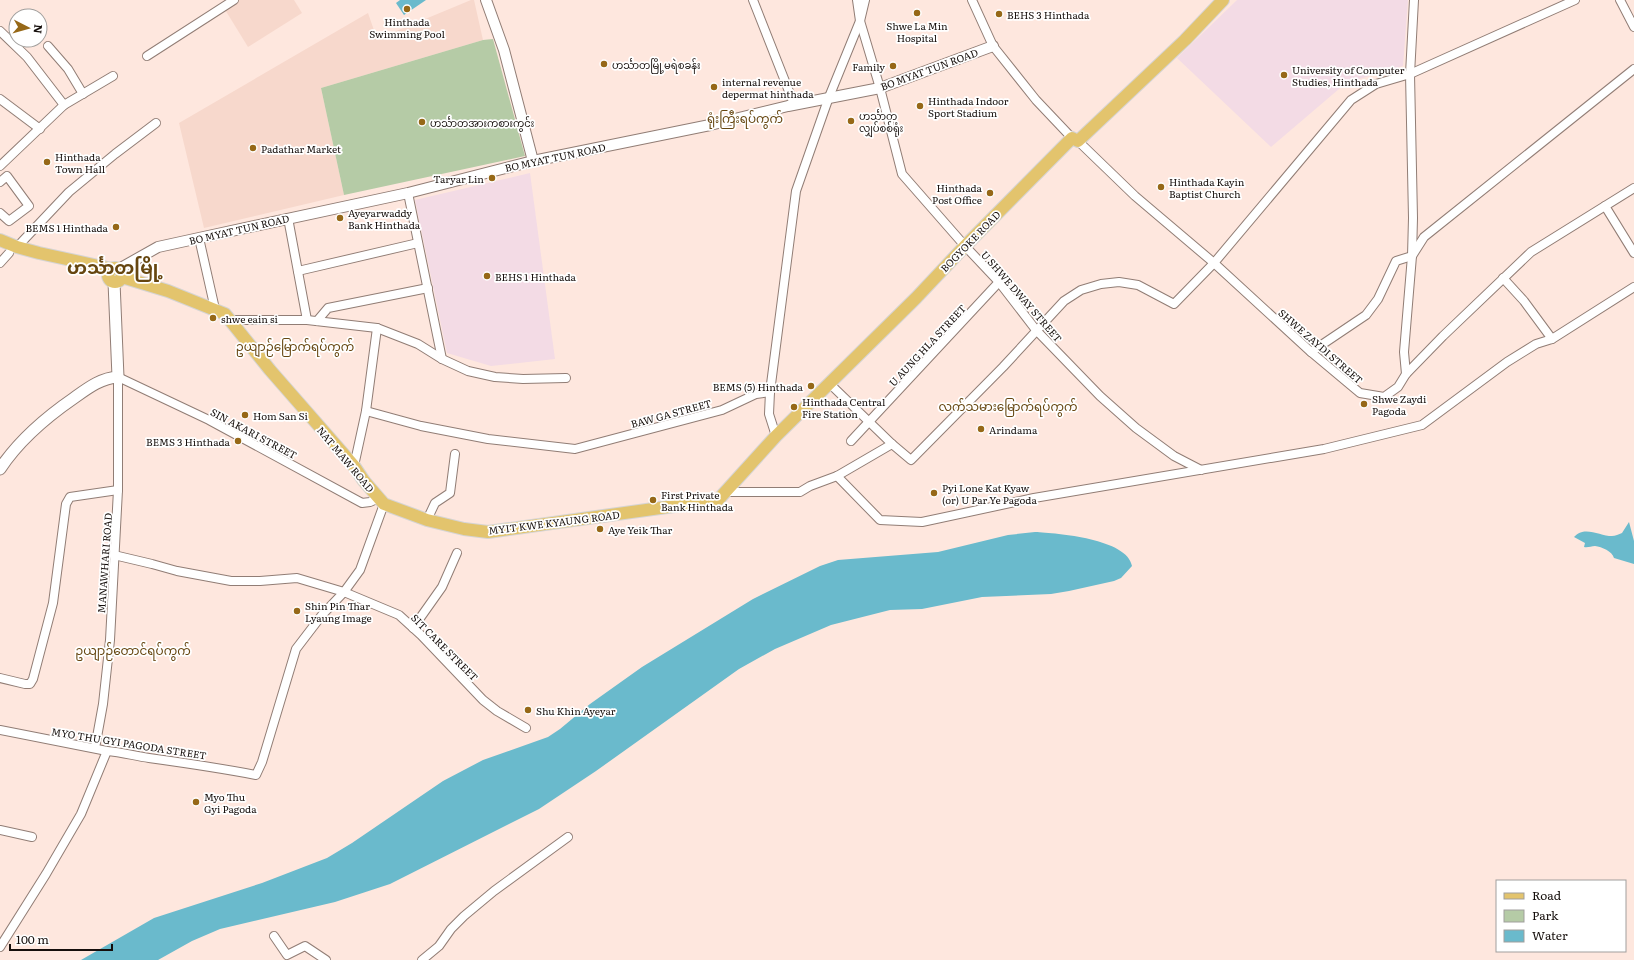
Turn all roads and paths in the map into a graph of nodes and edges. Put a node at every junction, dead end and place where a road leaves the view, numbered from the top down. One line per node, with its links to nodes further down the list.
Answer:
1 (234, 0): 16 (street)
2 (486, 0): 29 (street)
3 (753, 0): 24 (street)
4 (857, 0): 11 (street, U SHWE DWAY STREET)
5 (865, 0): 11 (street)
6 (972, 0): 15 (street, SHWE ZAYDI STREET)
7 (1223, 0): 28 (main road, BOGYOKE ROAD)
8 (1414, 0): 18 (street)
9 (1575, 0): 18 (street)
10 (1620, 0): 12 (street)
11 (860, 21): 20 (street, U SHWE DWAY STREET); 22 (street)
12 (1634, 27)
13 (0, 31): 25 (street)
14 (48, 46): 21 (street)
15 (993, 46): 20 (street, BO MYAT TUN ROAD); 28 (street, SHWE ZAYDI STREET)
16 (147, 56)
17 (1634, 69): 43 (street)
18 (1410, 74): 43 (street); 44 (street)
19 (114, 76): 21 (street)
20 (880, 88): 22 (street, BO MYAT TUN ROAD); 40 (street, U SHWE DWAY STREET)
21 (83, 94): 25 (street)
22 (829, 97): 24 (street, BO MYAT TUN ROAD); 65 (street)
23 (0, 99): 27 (street)
24 (794, 104): 29 (street, BO MYAT TUN ROAD)
25 (64, 105): 27 (street)
26 (156, 123): 41 (street)
27 (40, 129): 30 (street)
28 (1075, 139): 40 (main road, BOGYOKE ROAD); 44 (street, SHWE ZAYDI STREET)
29 (533, 162): 33 (street, BO MYAT TUN ROAD)
30 (0, 166)
31 (0, 182): 35 (street)
32 (1634, 188): 34 (street, SHWE ZAYDI STREET)
33 (408, 193): 36 (street, BO MYAT TUN ROAD); 39 (street)
34 (1605, 206): 42 (street); 48 (street, SHWE ZAYDI STREET)
35 (0, 213)
36 (288, 218): 37 (street, BO MYAT TUN ROAD); 46 (street)
37 (198, 238): 47 (street, BO MYAT TUN ROAD); 52 (street)
38 (0, 240): 41 (main road, NAT MAW ROAD)
39 (418, 243): 46 (street); 51 (street)
40 (965, 246): 49 (street, U SHWE DWAY STREET); 64 (main road, BOGYOKE ROAD)
41 (8, 249): 45 (street); 47 (main road, NAT MAW ROAD)
42 (1634, 253)
43 (1412, 256): 59 (street); 61 (street)
44 (1214, 263): 57 (street); 59 (street, SHWE ZAYDI STREET)
45 (0, 264)
46 (298, 270): 54 (street)
47 (115, 275): 52 (main road, NAT MAW ROAD); 62 (main road)
48 (1503, 278): 58 (street); 61 (street, SHWE ZAYDI STREET)
49 (999, 282): 57 (street, U SHWE DWAY STREET); 67 (street, U AUNG HLA STREET)
50 (1634, 287): 58 (street)
51 (428, 288): 55 (street); 60 (street)
52 (216, 309): 53 (main road, NAT MAW ROAD)
53 (230, 320): 54 (street); 72 (main road, NAT MAW ROAD)
54 (307, 320): 55 (street)
55 (317, 321): 56 (street)
56 (377, 328): 60 (street); 66 (street)
57 (1036, 330): 70 (street); 74 (street, U SHWE DWAY STREET)
58 (1552, 339): 74 (street)
59 (1311, 352): 61 (street, SHWE ZAYDI STREET)
60 (442, 359): 63 (street)
61 (1406, 374)
62 (113, 378): 73 (main road); 76 (street, MANAWHARI ROAD); 78 (street, SIN AKARI STREET)
63 (566, 378)
64 (829, 383): 67 (street); 68 (main road, BOGYOKE ROAD)
65 (770, 392): 66 (street, BAW GA STREET); 68 (street)
66 (366, 411): 72 (street)
67 (869, 421): 69 (street, U AUNG HLA STREET); 70 (street)
68 (776, 436): 77 (main road, BOGYOKE ROAD)
69 (851, 441)
70 (892, 444): 75 (street)
71 (455, 454): 79 (street)
72 (354, 466): 78 (main road, NAT MAW ROAD)
73 (0, 468)
74 (1202, 470): 75 (street)
75 (837, 476): 77 (street)
76 (118, 490): 81 (street, MANAWHARI ROAD); 84 (street)
77 (724, 492): 79 (main road, MYIT KWE KYAUNG ROAD)
78 (381, 501): 79 (main road, MYIT KWE KYAUNG ROAD); 82 (street)
79 (427, 520)
80 (457, 553): 83 (street)
81 (114, 555): 82 (street, SIT CARE STREET); 87 (street, MANAWHARI ROAD)
82 (344, 592): 83 (street, SIT CARE STREET); 88 (street, MYO THU GYI PAGODA STREET)
83 (413, 628): 85 (street, SIT CARE STREET)
84 (0, 678)
85 (526, 728)
86 (0, 730): 87 (street, MYO THU GYI PAGODA STREET)
87 (95, 748): 88 (street, MYO THU GYI PAGODA STREET)
88 (107, 751): 93 (street)
89 (0, 830): 90 (street)
90 (32, 837)
91 (568, 837): 95 (street)
92 (274, 936): 94 (street)
93 (0, 947)
94 (326, 960)
95 (422, 960)

